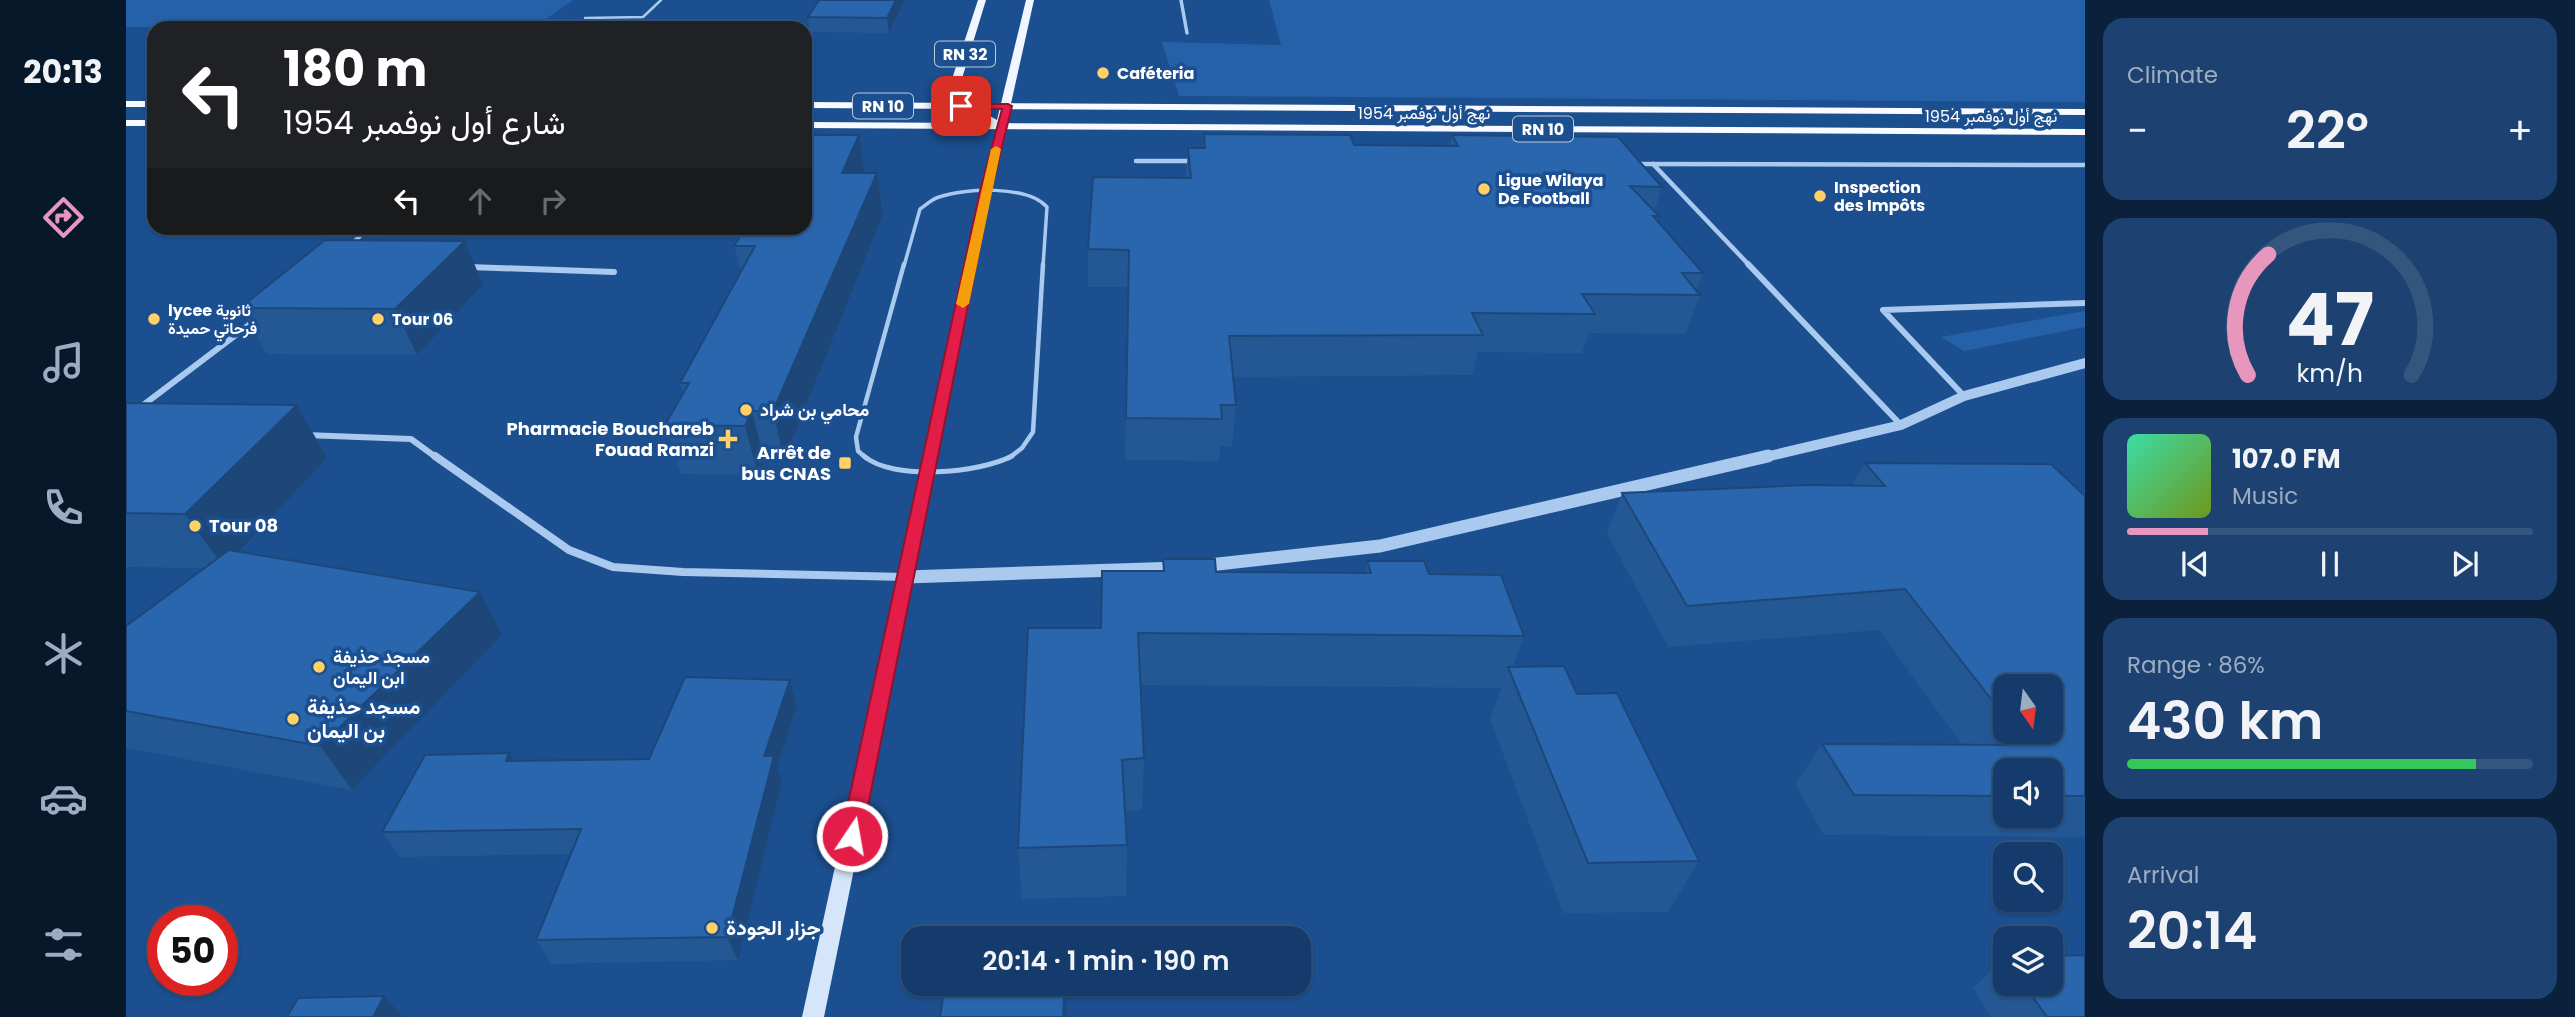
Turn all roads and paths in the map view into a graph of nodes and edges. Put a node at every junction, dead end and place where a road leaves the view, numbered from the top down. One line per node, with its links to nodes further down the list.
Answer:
1 (661, 0): 5 (lane)
2 (982, 0): 10 (main road, RN 32)
3 (1030, 0): 11 (main road, RN 32)
4 (1181, 0): 6 (street)
5 (585, 18)
6 (1187, 33)
7 (126, 104): 8 (highway)
8 (147, 104)
9 (812, 106): 10 (highway, RN 10)
10 (961, 106): 11 (highway, RN 10); 16 (main road)
11 (1008, 106): 12 (highway, نهج أول نوفمبر 1954 / RN 10); 16 (main road, RN 32)
12 (2085, 112)
13 (126, 123): 14 (highway)
14 (147, 123)
15 (812, 125): 16 (highway, نهج أول نوفمبر 1954 / RN 10)
16 (1001, 126): 17 (highway, نهج أول نوفمبر 1954 / RN 10); 23 (main road)
17 (2085, 132)
18 (1136, 161): 19 (street)
19 (1206, 161)
20 (1626, 164): 21 (street)
21 (1654, 164): 22 (street); 33 (street)
22 (2085, 165)
23 (985, 191): 35 (main road); 35 (lane); 35 (lane)
24 (361, 235): 25 (street)
25 (341, 254)
26 (466, 267): 27 (street)
27 (614, 272)
28 (2085, 303): 31 (street)
29 (267, 312): 32 (street)
30 (2085, 363): 31 (street)
31 (1964, 396): 33 (street)
32 (126, 418)
33 (1901, 425): 36 (street)
34 (289, 435): 36 (street)
35 (929, 470): 36 (main road)
36 (906, 577): 37 (main road)
37 (813, 1017)

